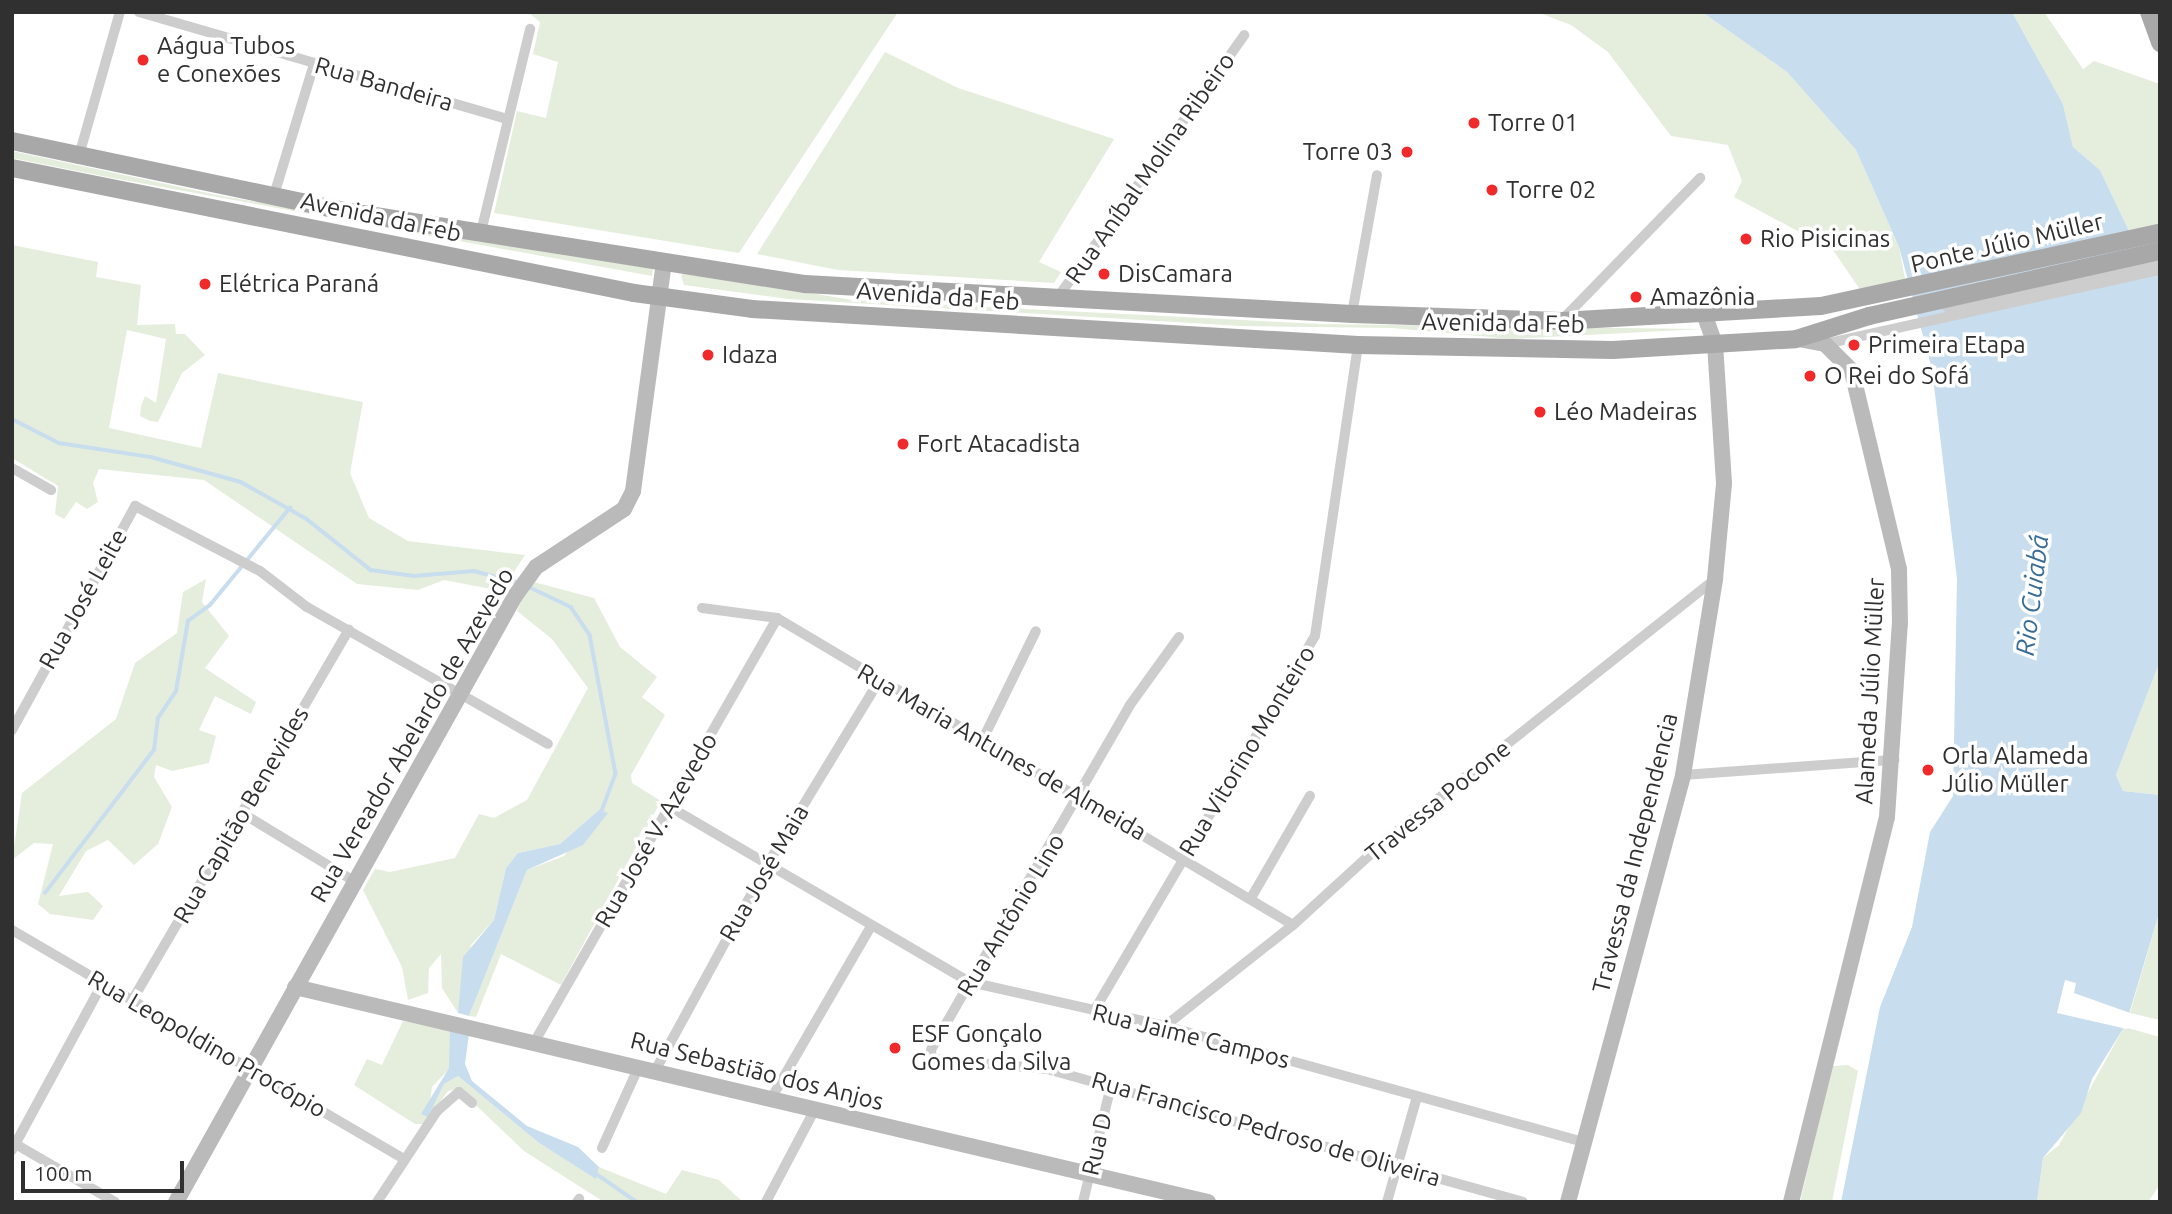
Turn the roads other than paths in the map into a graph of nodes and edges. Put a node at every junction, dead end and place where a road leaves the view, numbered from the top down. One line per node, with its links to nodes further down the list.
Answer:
1 (120, 12): 10 (street)
2 (139, 12): 7 (street, Rua Bandeira)
3 (2149, 12): 6 (main road)
4 (530, 29): 8 (street)
5 (1244, 35): 23 (street, Rua Aníbal Molina Ribeiro)
6 (2160, 43)
7 (314, 64): 8 (street, Rua Bandeira); 14 (street)
8 (508, 119): 15 (street)
9 (12, 141): 10 (main road, Avenida da Feb)
10 (78, 159): 14 (main road, Avenida da Feb)
11 (12, 167): 21 (main road, Avenida da Feb)
12 (1377, 175): 24 (street)
13 (1700, 178): 22 (street)
14 (274, 195): 15 (main road, Avenida da Feb)
15 (481, 232): 19 (main road, Avenida da Feb)
16 (2160, 233): 26 (main road, Ponte Júlio Müller)
17 (2160, 251): 26 (main road, Ponte Júlio Müller)
18 (2160, 261): 26 (street)
19 (664, 262): 21 (street, Rua Vereador Abelardo de Azevedo); 23 (main road, Avenida da Feb)
20 (2160, 271): 26 (street)
21 (658, 296): 32 (main road, Avenida da Feb); 42 (street, Rua Vereador Abelardo de Azevedo)
22 (1590, 297): 27 (street); 28 (street)
23 (1056, 300): 24 (main road, Avenida da Feb)
24 (1352, 314): 28 (main road, Avenida da Feb)
25 (1704, 314): 26 (main road, Avenida da Feb); 27 (main road, Avenida da Feb); 30 (street, Travessa da Independencia)
26 (1869, 319): 29 (main road, Avenida da Feb); 31 (street)
27 (1600, 320): 28 (main road, Avenida da Feb)
28 (1561, 321)
29 (1796, 339): 30 (main road, Avenida da Feb); 31 (street)
30 (1715, 344): 32 (main road, Avenida da Feb); 35 (street, Travessa da Independencia)
31 (1825, 344): 46 (street, Alameda Júlio Müller)
32 (1358, 345): 52 (street, Rua Vitorino Monteiro)
33 (12, 468): 34 (street)
34 (51, 490)
35 (1715, 579): 47 (street, Travessa da Independencia); 56 (street, Travessa Pocone)
36 (702, 608): 37 (street, Rua Maria Antunes de Almeida)
37 (777, 618): 41 (street, Rua Maria Antunes de Almeida); 50 (street, Rua José V. Azevedo)
38 (349, 630): 42 (street); 43 (street, Rua José Leite); 51 (street, Rua Capitão Benevides)
39 (1036, 631): 44 (street)
40 (1179, 637): 49 (street, Rua Antônio Lino)
41 (879, 681): 44 (street, Rua Maria Antunes de Almeida); 53 (street, Rua José Maia)
42 (463, 691): 45 (street); 54 (street, Rua Vereador Abelardo de Azevedo)
43 (12, 730)
44 (983, 739): 49 (street, Rua Maria Antunes de Almeida)
45 (548, 744)
46 (1894, 760): 47 (street); 90 (street, Alameda Júlio Müller)
47 (1683, 775): 75 (street, Travessa da Independencia)
48 (1310, 796): 55 (street)
49 (1080, 798): 52 (street, Rua Maria Antunes de Almeida); 59 (street, Rua Antônio Lino)
50 (670, 807): 53 (street, Rua Jaime Campos); 65 (street, Rua José V. Azevedo)
51 (242, 813): 54 (street); 62 (street, Rua Capitão Benevides)
52 (1183, 856): 55 (street, Rua Maria Antunes de Almeida); 63 (street, Rua Vitorino Monteiro)
53 (766, 865): 57 (street, Rua Jaime Campos); 69 (street, Rua José Maia)
54 (354, 881): 61 (street, Rua Vereador Abelardo de Azevedo)
55 (1251, 898): 56 (street, Rua Maria Antunes de Almeida)
56 (1293, 925): 64 (street, Travessa Pocone)
57 (871, 926): 59 (street, Rua Jaime Campos); 71 (street)
58 (12, 930): 60 (street, Rua Leopoldino Procópio)
59 (970, 982): 63 (street, Rua Jaime Campos); 66 (street, Rua Antônio Lino)
60 (103, 984): 62 (street, Rua Leopoldino Procópio); 76 (street)
61 (295, 987): 65 (street, Rua Sebastião dos Anjos); 67 (street, Rua Vereador Abelardo de Azevedo)
62 (132, 999): 67 (street, Rua Leopoldino Procópio)
63 (1094, 1011): 64 (street, Rua Jaime Campos)
64 (1165, 1026): 72 (street, Rua Jaime Campos)
65 (535, 1041): 68 (street, Rua Sebastião dos Anjos)
66 (931, 1050): 70 (street, Rua Francisco Pedroso de Oliveira)
67 (249, 1066): 78 (street, Rua Leopoldino Procópio); 82 (street, Rua Vereador Abelardo de Azevedo)
68 (639, 1066): 69 (street, Rua Sebastião dos Anjos); 77 (street)
69 (656, 1069): 71 (street, Rua Sebastião dos Anjos)
70 (1111, 1085): 79 (street, Rua Francisco Pedroso de Oliveira); 80 (street, Rua D)
71 (772, 1097): 74 (street, Rua Sebastião dos Anjos)
72 (1417, 1097): 75 (street, Rua Jaime Campos); 79 (street)
73 (472, 1103): 78 (street)
74 (815, 1109): 80 (street, Rua Sebastião dos Anjos); 84 (street)
75 (1584, 1142): 89 (street, Travessa da Independencia)
76 (13, 1146): 81 (street)
77 (602, 1148)
78 (402, 1158): 83 (street)
79 (1398, 1166): 87 (street); 88 (street, Rua Francisco Pedroso de Oliveira)
80 (1090, 1174): 85 (street, Rua D); 86 (street, Rua Sebastião dos Anjos)
81 (115, 1202)
82 (176, 1202)
83 (377, 1202)
84 (766, 1202)
85 (1083, 1202)
86 (1208, 1202)
87 (1387, 1202)
88 (1523, 1202)
89 (1568, 1202)
90 (1791, 1202)

